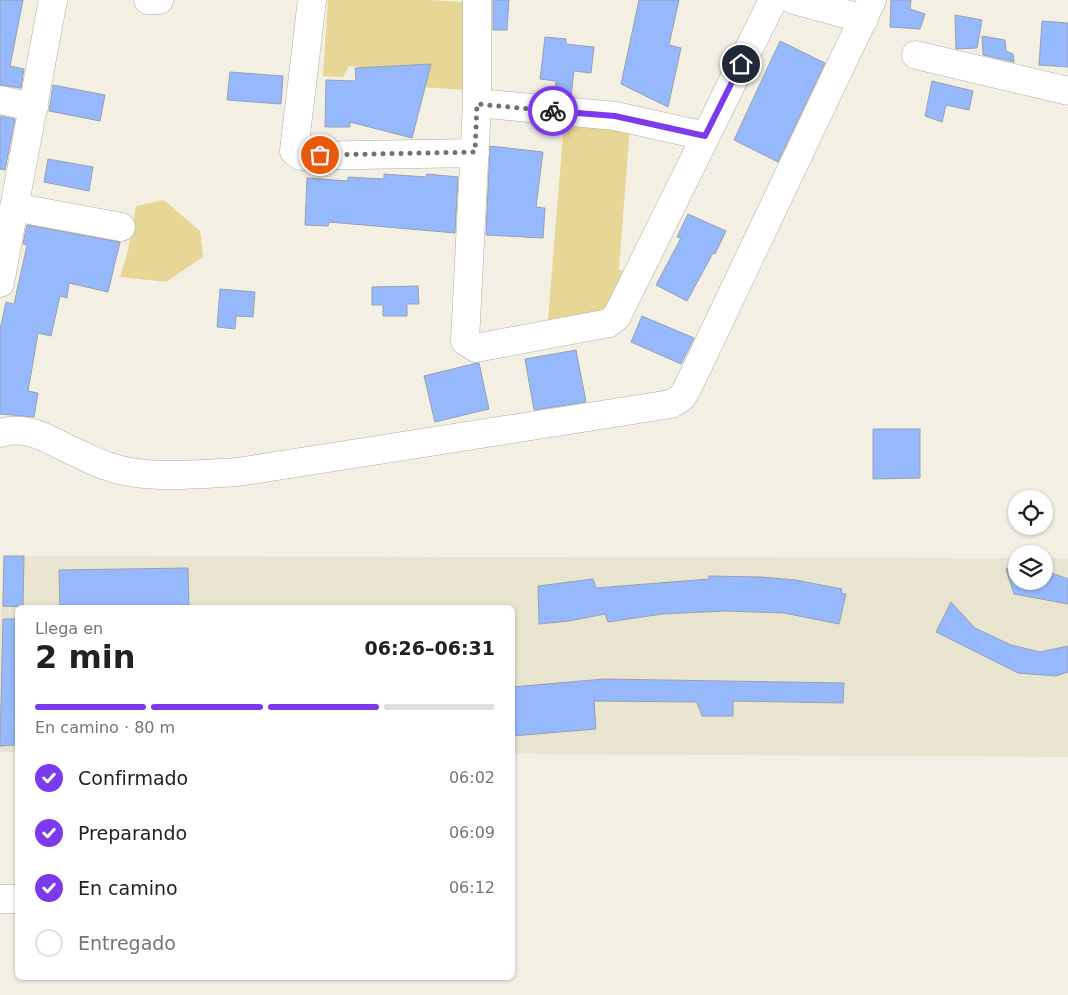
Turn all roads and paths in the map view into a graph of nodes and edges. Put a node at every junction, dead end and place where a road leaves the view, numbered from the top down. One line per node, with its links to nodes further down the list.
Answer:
1 (53, 0): 13 (street)
2 (148, 0): 3 (street)
3 (159, 0)
4 (312, 0): 15 (street)
5 (477, 0): 12 (street)
6 (773, 0): 14 (street)
7 (794, 0): 8 (street)
8 (868, 10): 19 (street)
9 (916, 55): 10 (street)
10 (1068, 91)
11 (0, 100): 13 (street)
12 (477, 104): 14 (street); 15 (street)
13 (34, 107): 16 (street)
14 (705, 136): 15 (street)
15 (475, 152)
16 (14, 207): 17 (street); 18 (street)
17 (121, 227)
18 (0, 282)
19 (0, 433)
20 (0, 899): 21 (street)
21 (15, 899)

